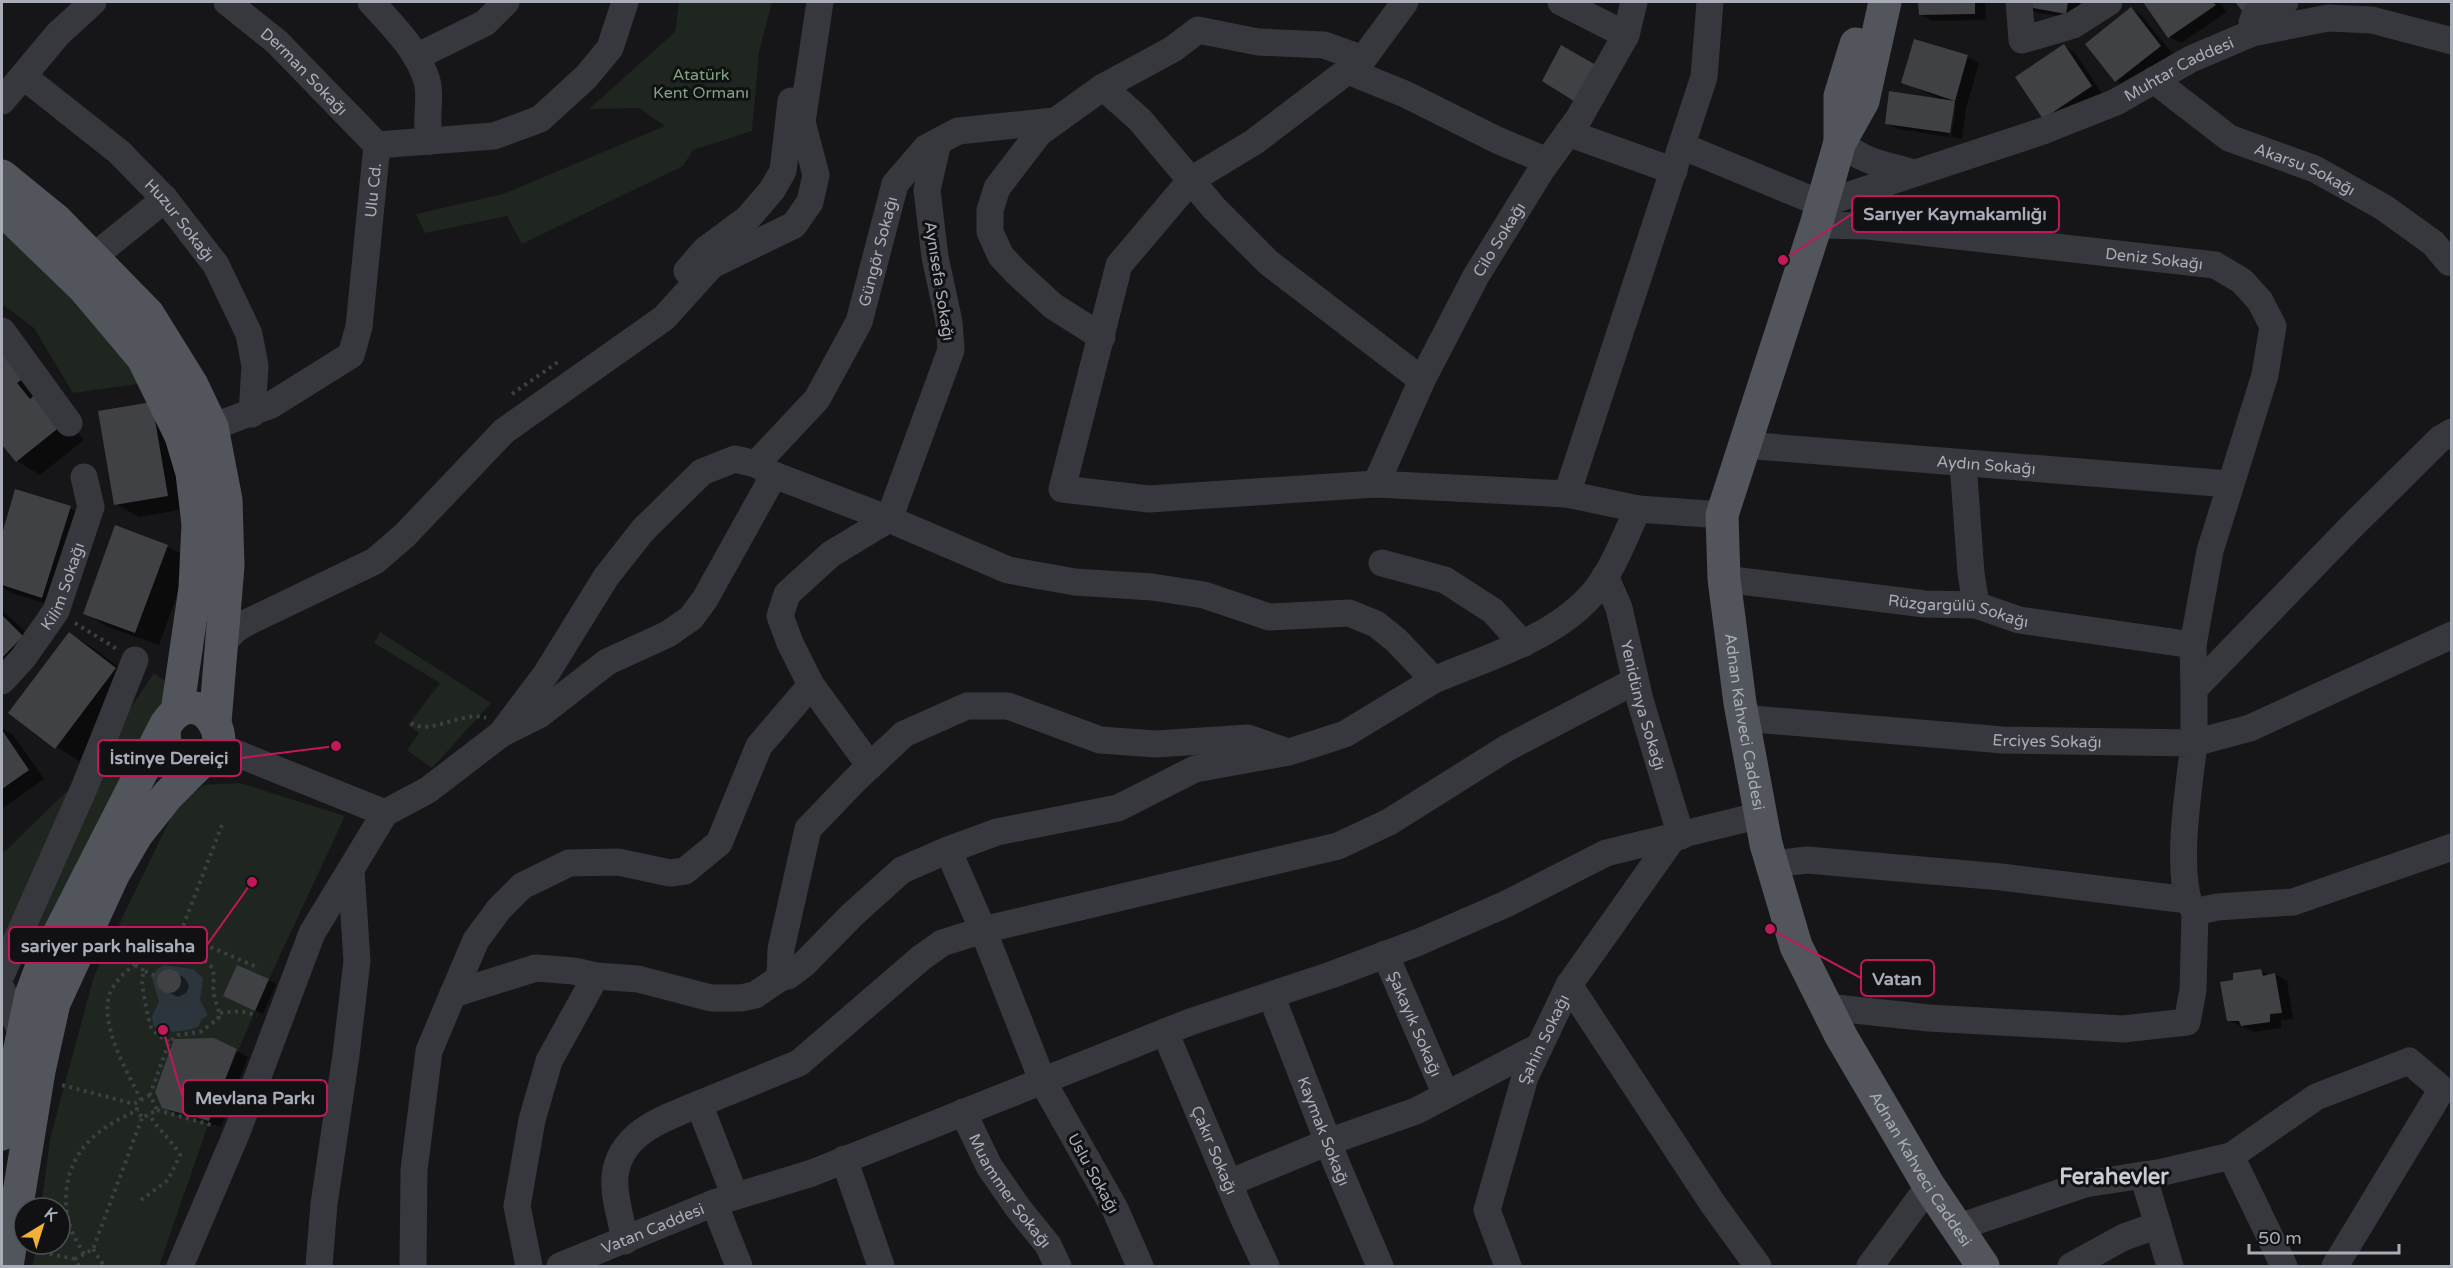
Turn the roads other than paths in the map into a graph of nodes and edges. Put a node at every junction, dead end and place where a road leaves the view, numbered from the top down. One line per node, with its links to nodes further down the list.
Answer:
1 (93, 2): 24 (street)
2 (227, 2): 33 (street, Derman Sokağı)
3 (371, 2): 21 (street)
4 (625, 2): 30 (street, Ulu Cd.)
5 (805, 2): 64 (street)
6 (820, 2): 68 (street)
7 (1405, 2): 23 (street)
8 (1561, 2): 19 (street)
9 (1634, 2): 19 (street, Cilo Sokağı)
10 (1710, 2): 34 (street)
11 (1868, 2): 32 (main road, Adnan Kahveci Caddesi)
12 (1885, 2): 32 (main road, Adnan Kahveci Caddesi)
13 (2019, 2): 14 (street)
14 (2109, 2)
15 (2285, 2): 18 (street)
16 (502, 3): 21 (street)
17 (2423, 32): 18 (street, Muhtar Caddesi); 20 (street, Muhtar Caddesi); 22 (street)
18 (2252, 33): 25 (street, Muhtar Caddesi)
19 (1626, 34): 29 (street, Cilo Sokağı)
20 (2451, 40)
21 (416, 57): 30 (street)
22 (2451, 60)
23 (1356, 65): 26 (street); 35 (street); 38 (street)
24 (23, 76): 27 (street); 39 (street, Huzur Sokağı)
25 (2154, 80): 36 (street, Muhtar Caddesi); 43 (street, Akarsu Sokağı)
26 (1103, 87): 28 (street); 38 (street)
27 (2, 101)
28 (1054, 121): 31 (street, Güngör Sokağı); 45 (street)
29 (1568, 133): 34 (street); 35 (street, Cilo Sokağı)
30 (430, 141): 33 (street, Ulu Cd.)
31 (938, 142): 53 (street, Güngör Sokağı); 60 (street, Aynısefa Sokağı)
32 (1840, 142): 36 (street); 41 (main road, Adnan Kahveci Caddesi)
33 (378, 145): 47 (street, Ulu Cd.)
34 (1678, 158): 41 (street); 57 (street)
35 (1547, 161): 46 (street, Cilo Sokağı)
36 (1914, 173): 41 (street, Muhtar Caddesi)
37 (2, 176): 42 (main road)
38 (1191, 180): 45 (street); 46 (street)
39 (165, 199): 42 (street); 47 (street, Huzur Sokağı)
40 (2, 209): 76 (main road)
41 (1819, 214): 51 (main road, Adnan Kahveci Caddesi); 56 (street, Deniz Sokağı)
42 (93, 257): 49 (main road)
43 (2451, 261)
44 (2, 331): 48 (street)
45 (1102, 337): 55 (street)
46 (1422, 380): 55 (street, Cilo Sokağı)
47 (252, 414): 49 (street, Ulu Cd.)
48 (69, 423)
49 (212, 427): 64 (main road)
50 (2451, 432): 75 (street)
51 (1744, 446): 52 (street, Aydın Sokağı); 59 (main road, Adnan Kahveci Caddesi)
52 (1963, 463): 56 (street, Aydın Sokağı); 65 (street)
53 (765, 470): 60 (street); 78 (street, Güngör Sokağı); 78 (street)
54 (84, 477): 72 (street, Kilim Sokağı)
55 (1376, 484): 57 (street)
56 (2229, 484): 69 (street, Deniz Sokağı)
57 (1567, 494): 58 (street)
58 (1638, 509): 59 (street); 62 (street)
59 (1722, 515): 63 (main road, Adnan Kahveci Caddesi)
60 (889, 519): 71 (street); 74 (street)
61 (1382, 563): 67 (street)
62 (1605, 576): 67 (street); 73 (street, Yenidünya Sokağı)
63 (1724, 579): 65 (street, Rüzgargülü Sokağı); 77 (main road, Adnan Kahveci Caddesi)
64 (226, 590): 68 (main road)
65 (1976, 605): 69 (street, Rüzgargülü Sokağı)
66 (2451, 635): 79 (street, Erciyes Sokağı)
67 (1522, 644): 71 (street)
68 (221, 645): 80 (main road)
69 (2193, 645): 75 (street, Deniz Sokağı)
70 (135, 660): 93 (street)
71 (1434, 680): 81 (street)
72 (2, 681)
73 (1635, 681): 85 (street, Yenidünya Sokağı); 91 (street)
74 (811, 685): 82 (street); 98 (street)
75 (2194, 689): 79 (street, Deniz Sokağı)
76 (172, 718): 80 (main road); 80 (main road); 97 (main road)
77 (1742, 718): 79 (street, Erciyes Sokağı); 84 (main road, Adnan Kahveci Caddesi)
78 (501, 734): 83 (street)
79 (2194, 743): 90 (street)
80 (211, 744): 83 (street); 97 (main road)
81 (1289, 752): 82 (street); 87 (street)
82 (870, 766): 95 (street)
83 (385, 813): 89 (street)
84 (1761, 815): 85 (street, Vatan Caddesi); 88 (main road, Adnan Kahveci Caddesi)
85 (1677, 837): 92 (street, Vatan Caddesi); 96 (street, Şahin Sokağı)
86 (2451, 847): 90 (street)
87 (948, 850): 91 (street, Uslu Sokağı); 95 (street)
88 (1772, 864): 90 (street); 100 (main road, Adnan Kahveci Caddesi)
89 (351, 870): 119 (street); 120 (street)
90 (2192, 906): 100 (street)
91 (983, 930): 103 (street, Uslu Sokağı); 105 (street)
92 (1385, 954): 99 (street, Vatan Caddesi); 104 (street, Şakayık Sokağı)
93 (2, 972)
94 (596, 976): 95 (street); 98 (street); 122 (street)
95 (780, 978)
96 (1569, 985): 102 (street, Şahin Sokağı); 131 (street)
97 (27, 986): 107 (main road); 118 (main road)
98 (453, 994): 121 (street)
99 (1271, 994): 101 (street, Vatan Caddesi); 108 (street, Kaymak Sokağı)
100 (1826, 1007): 113 (main road, Adnan Kahveci Caddesi)
101 (1165, 1032): 103 (street, Vatan Caddesi); 112 (street, Çakır Sokağı)
102 (1540, 1046): 104 (street); 130 (street, Şahin Sokağı)
103 (1043, 1082): 106 (street, Vatan Caddesi); 127 (street, Uslu Sokağı)
104 (1446, 1095): 108 (street)
105 (699, 1104): 114 (street); 117 (street)
106 (963, 1112): 110 (street, Vatan Caddesi); 126 (street, Muammer Sokağı)
107 (2, 1134)
108 (1328, 1142): 112 (street); 129 (street, Kaymak Sokağı)
109 (2230, 1156): 111 (street); 136 (street); 137 (street)
110 (844, 1159): 114 (street, Vatan Caddesi); 125 (street)
111 (2143, 1175): 115 (street); 116 (street)
112 (1229, 1183): 128 (street, Çakır Sokağı)
113 (1929, 1186): 116 (main road, Adnan Kahveci Caddesi); 132 (street)
114 (724, 1200): 117 (street, Vatan Caddesi); 124 (street)
115 (2158, 1225): 134 (street); 135 (street)
116 (1956, 1228): 133 (main road, Adnan Kahveci Caddesi)
117 (625, 1241): 123 (street, Vatan Caddesi)
118 (8, 1256)
119 (180, 1266)
120 (319, 1266)
121 (413, 1266)
122 (529, 1266)
123 (560, 1266)
124 (739, 1266)
125 (881, 1266)
126 (1058, 1266)
127 (1140, 1266)
128 (1266, 1266)
129 (1380, 1266)
130 (1508, 1266)
131 (1758, 1266)
132 (1870, 1266)
133 (1983, 1266)
134 (2071, 1266)
135 (2170, 1266)
136 (2284, 1266)
137 (2335, 1266)

